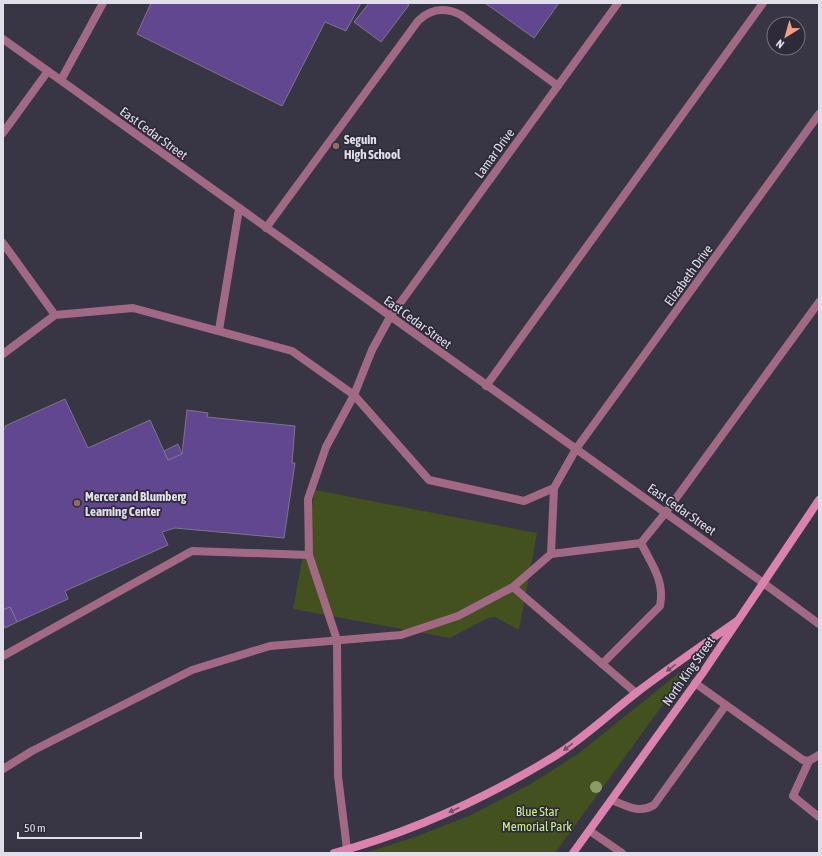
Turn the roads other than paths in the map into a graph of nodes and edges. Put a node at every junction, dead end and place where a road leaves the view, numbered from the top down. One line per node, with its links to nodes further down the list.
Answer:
1 (103, 3): 6 (street)
2 (618, 3): 7 (street, Lamar Drive)
3 (763, 3): 18 (street)
4 (3, 39): 5 (street, East Cedar Street)
5 (48, 71): 6 (street, East Cedar Street); 9 (street)
6 (61, 80): 10 (street, East Cedar Street)
7 (558, 86): 11 (street); 15 (street, Lamar Drive)
8 (819, 114): 20 (street, Elizabeth Drive)
9 (3, 133)
10 (239, 209): 11 (street, East Cedar Street); 16 (street)
11 (266, 228): 15 (street, East Cedar Street)
12 (3, 244): 14 (street)
13 (819, 302): 23 (street)
14 (55, 315): 16 (street); 17 (street)
15 (390, 317): 18 (street, East Cedar Street); 19 (street, Lamar Drive)
16 (219, 330): 19 (street)
17 (3, 354)
18 (486, 386): 20 (street, East Cedar Street)
19 (354, 396): 21 (street); 26 (street, Lamar Drive)
20 (576, 449): 21 (street, Elizabeth Drive); 23 (street, East Cedar Street)
21 (554, 488): 25 (street)
22 (819, 500): 27 (main road, North King Street)
23 (666, 512): 24 (street); 27 (street, East Cedar Street)
24 (640, 543): 25 (street); 33 (street)
25 (551, 554): 28 (street)
26 (309, 555): 31 (street, Lamar Drive); 32 (street)
27 (762, 582): 29 (main road, North King Street); 30 (street, East Cedar Street)
28 (513, 588): 31 (street); 33 (street)
29 (737, 621): 34 (main road, North King Street); 35 (main road, one-way to 35)
30 (819, 624)
31 (337, 640): 39 (street); 43 (street, Lamar Drive)
32 (3, 656)
33 (602, 664): 35 (street)
34 (695, 683): 36 (street); 40 (main road, North King Street)
35 (636, 693): 43 (main road, one-way to 43)
36 (726, 705): 38 (street); 40 (street)
37 (819, 755): 38 (street)
38 (809, 761): 41 (street)
39 (3, 769)
40 (612, 800): 42 (main road, North King Street)
41 (819, 817)
42 (590, 831): 45 (main road, North King Street); 46 (street)
43 (348, 850): 44 (main road)
44 (334, 853)
45 (573, 853)
46 (622, 853)

